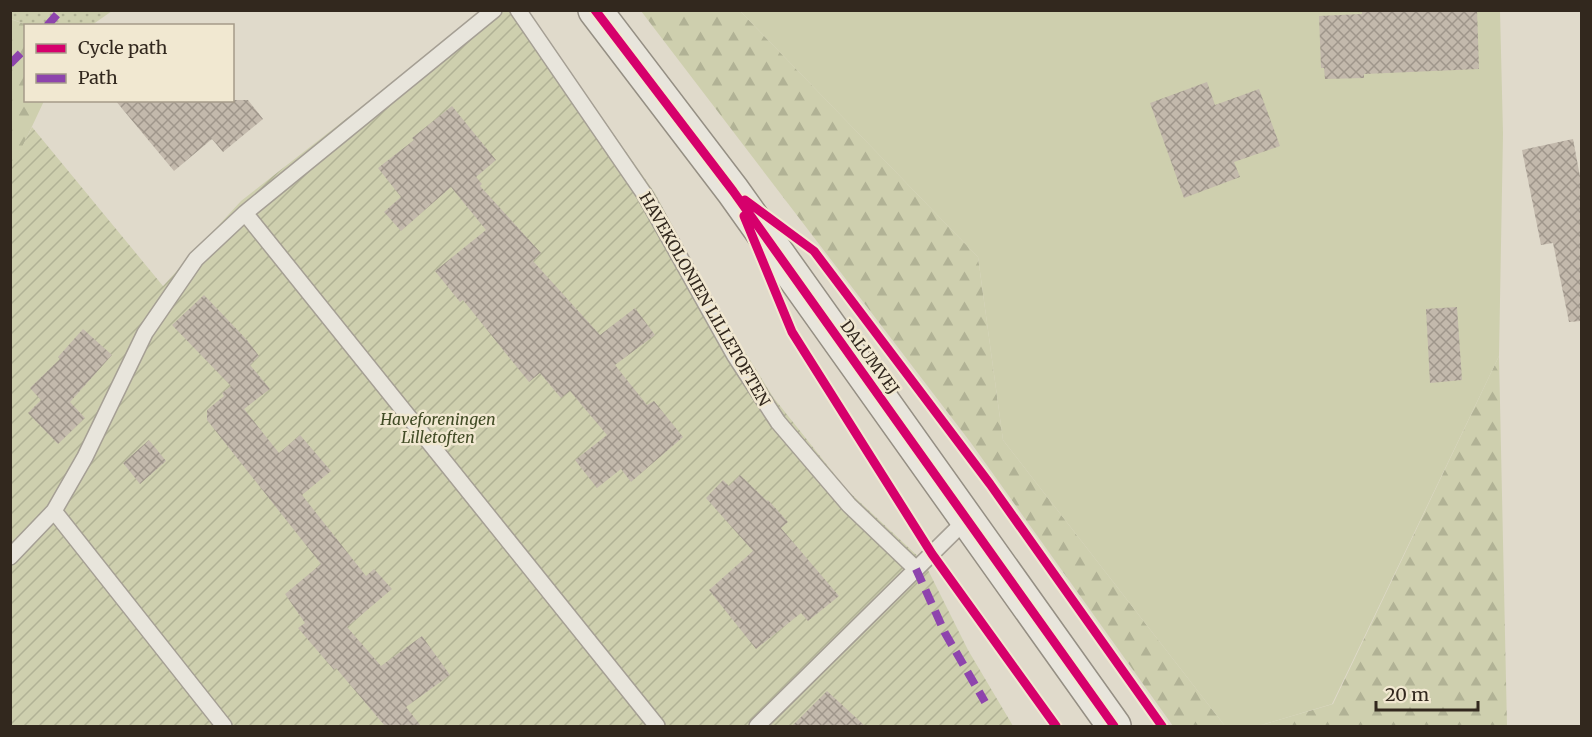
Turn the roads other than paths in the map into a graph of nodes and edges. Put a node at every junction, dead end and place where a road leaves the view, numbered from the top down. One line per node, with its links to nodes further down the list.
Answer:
1 (495, 10): 4 (lane)
2 (518, 10): 8 (lane, HAVEKOLONIEN LILLETOFTEN)
3 (595, 10): 6 (street, DALUMVEJ)
4 (245, 213): 5 (lane); 10 (lane)
5 (54, 511): 7 (lane); 9 (lane)
6 (968, 519): 8 (lane); 12 (street, DALUMVEJ)
7 (10, 557)
8 (916, 569): 11 (lane)
9 (224, 726)
10 (657, 726)
11 (757, 726)
12 (1113, 726)

